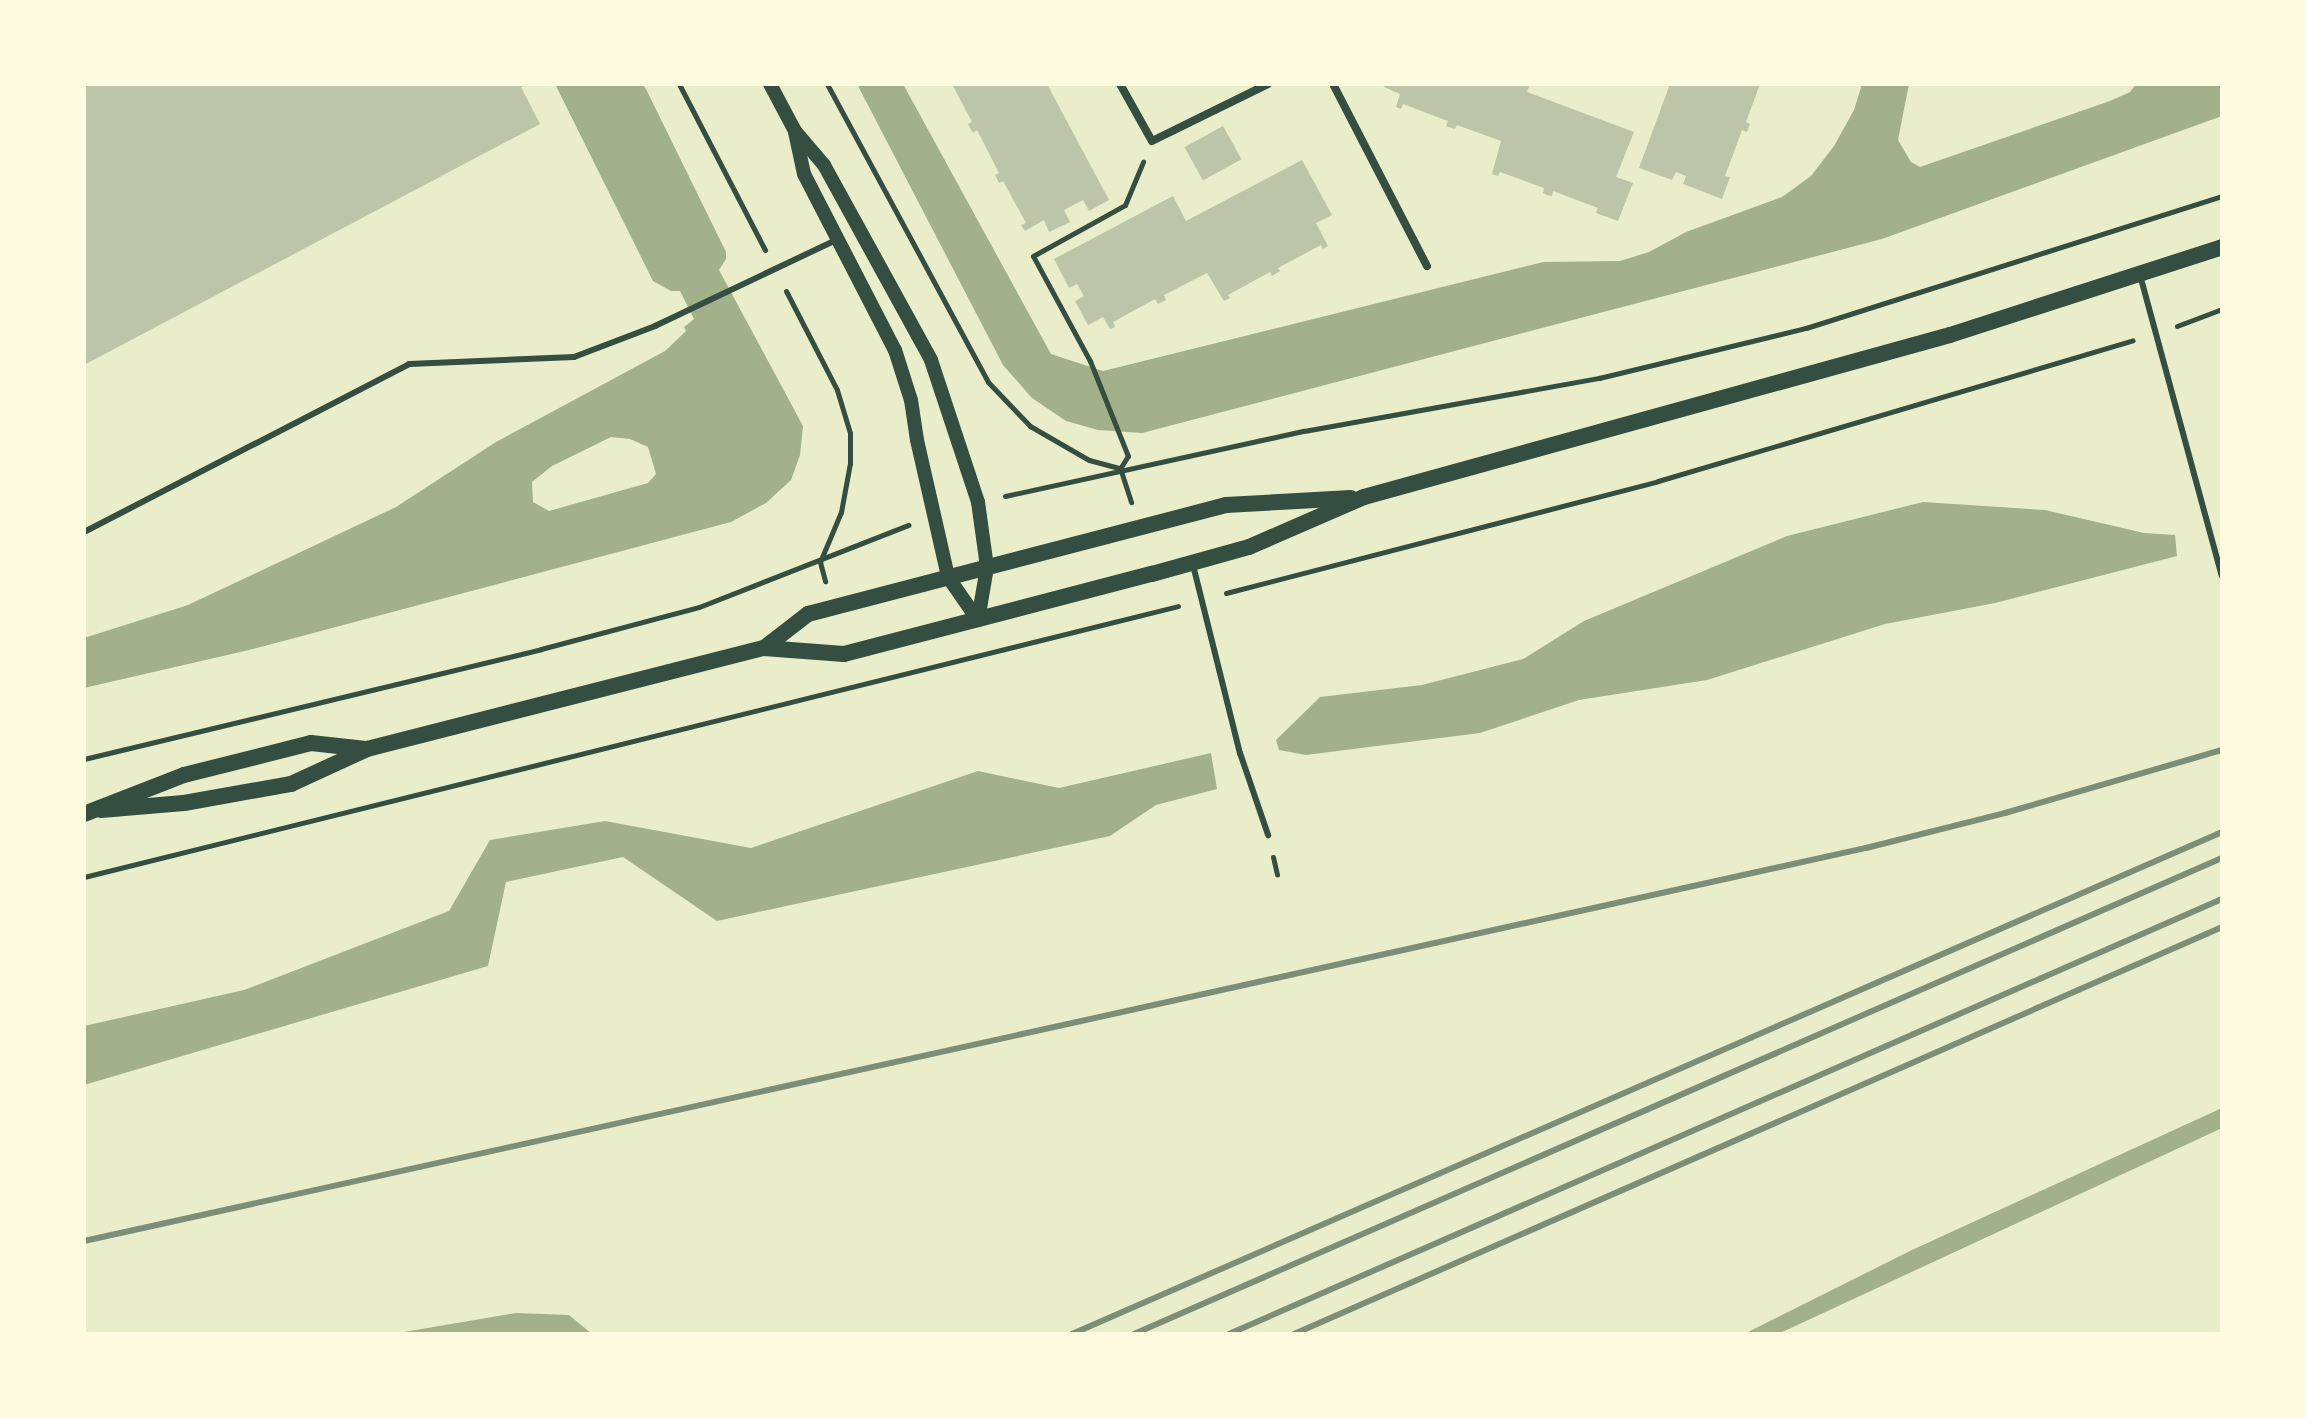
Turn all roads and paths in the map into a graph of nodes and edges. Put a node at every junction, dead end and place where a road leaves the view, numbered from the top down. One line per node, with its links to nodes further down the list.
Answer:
1 (679, 84): 13 (path)
2 (770, 84): 7 (street)
3 (827, 84): 15 (path)
4 (1120, 84): 8 (street)
5 (1268, 84): 8 (street)
6 (1333, 84): 12 (street)
7 (795, 131): 10 (street); 17 (street)
8 (1152, 141): 15 (path)
9 (2222, 196): 15 (path)
10 (836, 240): 13 (lane); 18 (street)
11 (2222, 247): 14 (main road)
12 (1427, 266)
13 (774, 268): 19 (lane); 20 (path)
14 (2139, 272): 16 (main road); 23 (lane)
15 (1120, 468): 17 (path)
16 (1364, 497): 21 (main road); 22 (main road)
17 (978, 502): 22 (street)
18 (933, 514): 20 (path); 24 (street)
19 (84, 532)
20 (820, 562): 25 (path); 31 (path)
21 (1193, 562): 26 (main road); 34 (lane)
22 (987, 567): 24 (main road); 26 (street)
23 (2222, 576)
24 (948, 577): 25 (main road); 26 (street)
25 (832, 607): 27 (main road)
26 (978, 620): 28 (main road)
27 (764, 648): 28 (main road); 30 (main road)
28 (844, 654): 29 (path)
29 (852, 688)
30 (367, 749): 32 (main road); 32 (main road)
31 (84, 759)
32 (101, 810): 33 (main road)
33 (84, 814)
34 (1268, 835)

